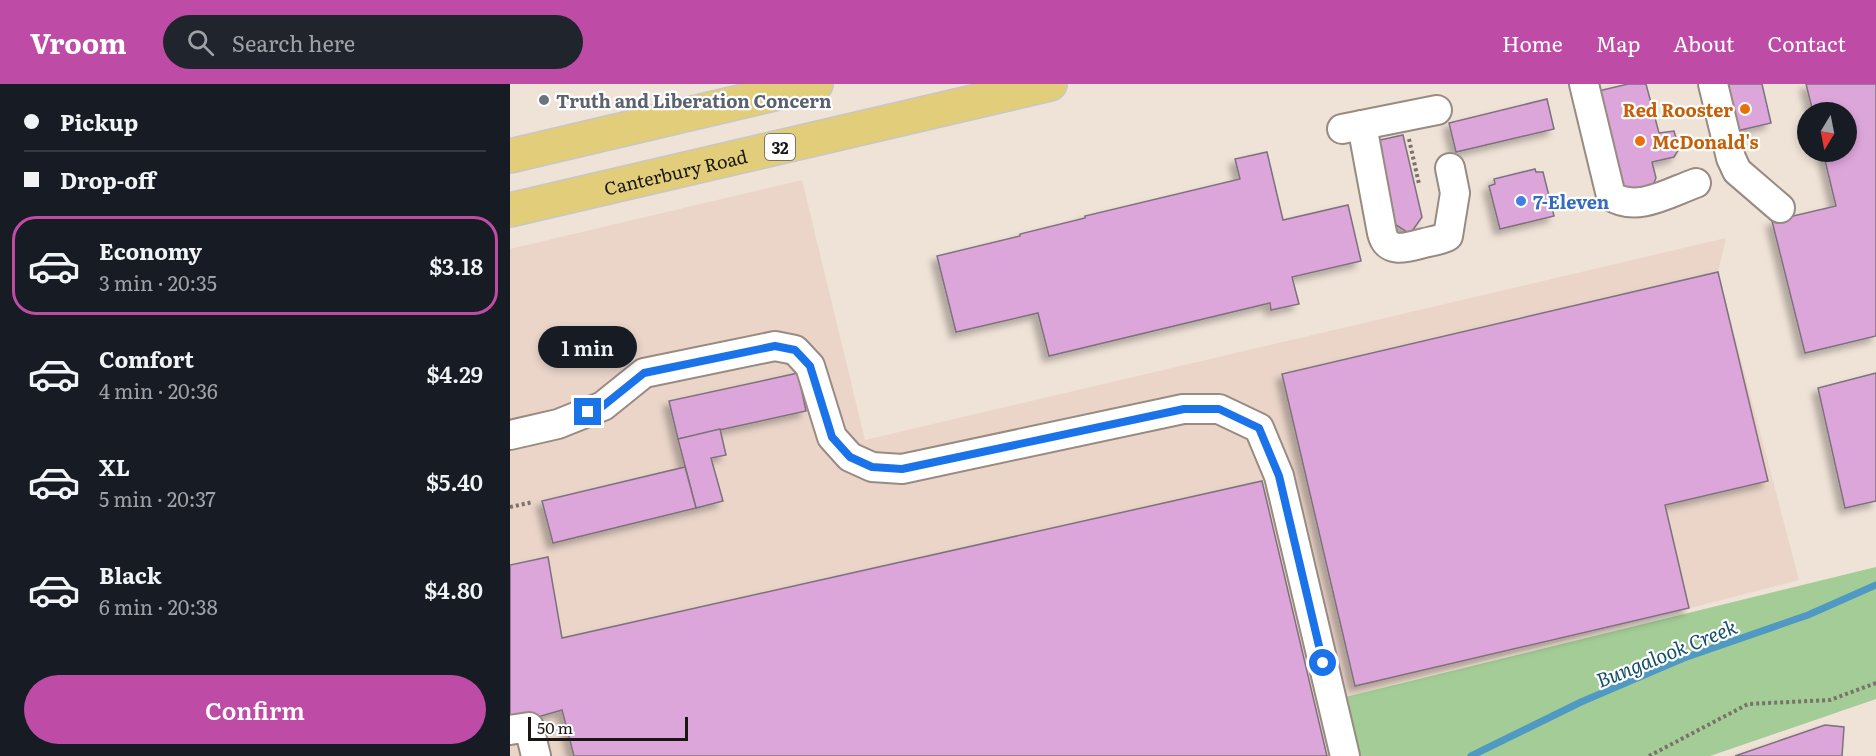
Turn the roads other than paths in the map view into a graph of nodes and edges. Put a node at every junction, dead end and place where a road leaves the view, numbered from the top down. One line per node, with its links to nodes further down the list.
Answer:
1 (816, 84): 6 (main road)
2 (1050, 84): 9 (main road, Canterbury Road / 32)
3 (1584, 84): 7 (lane)
4 (1713, 84): 8 (lane)
5 (1437, 110): 10 (lane)
6 (510, 156)
7 (1696, 183)
8 (1780, 208)
9 (510, 210)
10 (1434, 222)
11 (510, 435): 14 (lane)
12 (510, 730): 13 (lane)
13 (536, 756)
14 (1345, 756)

